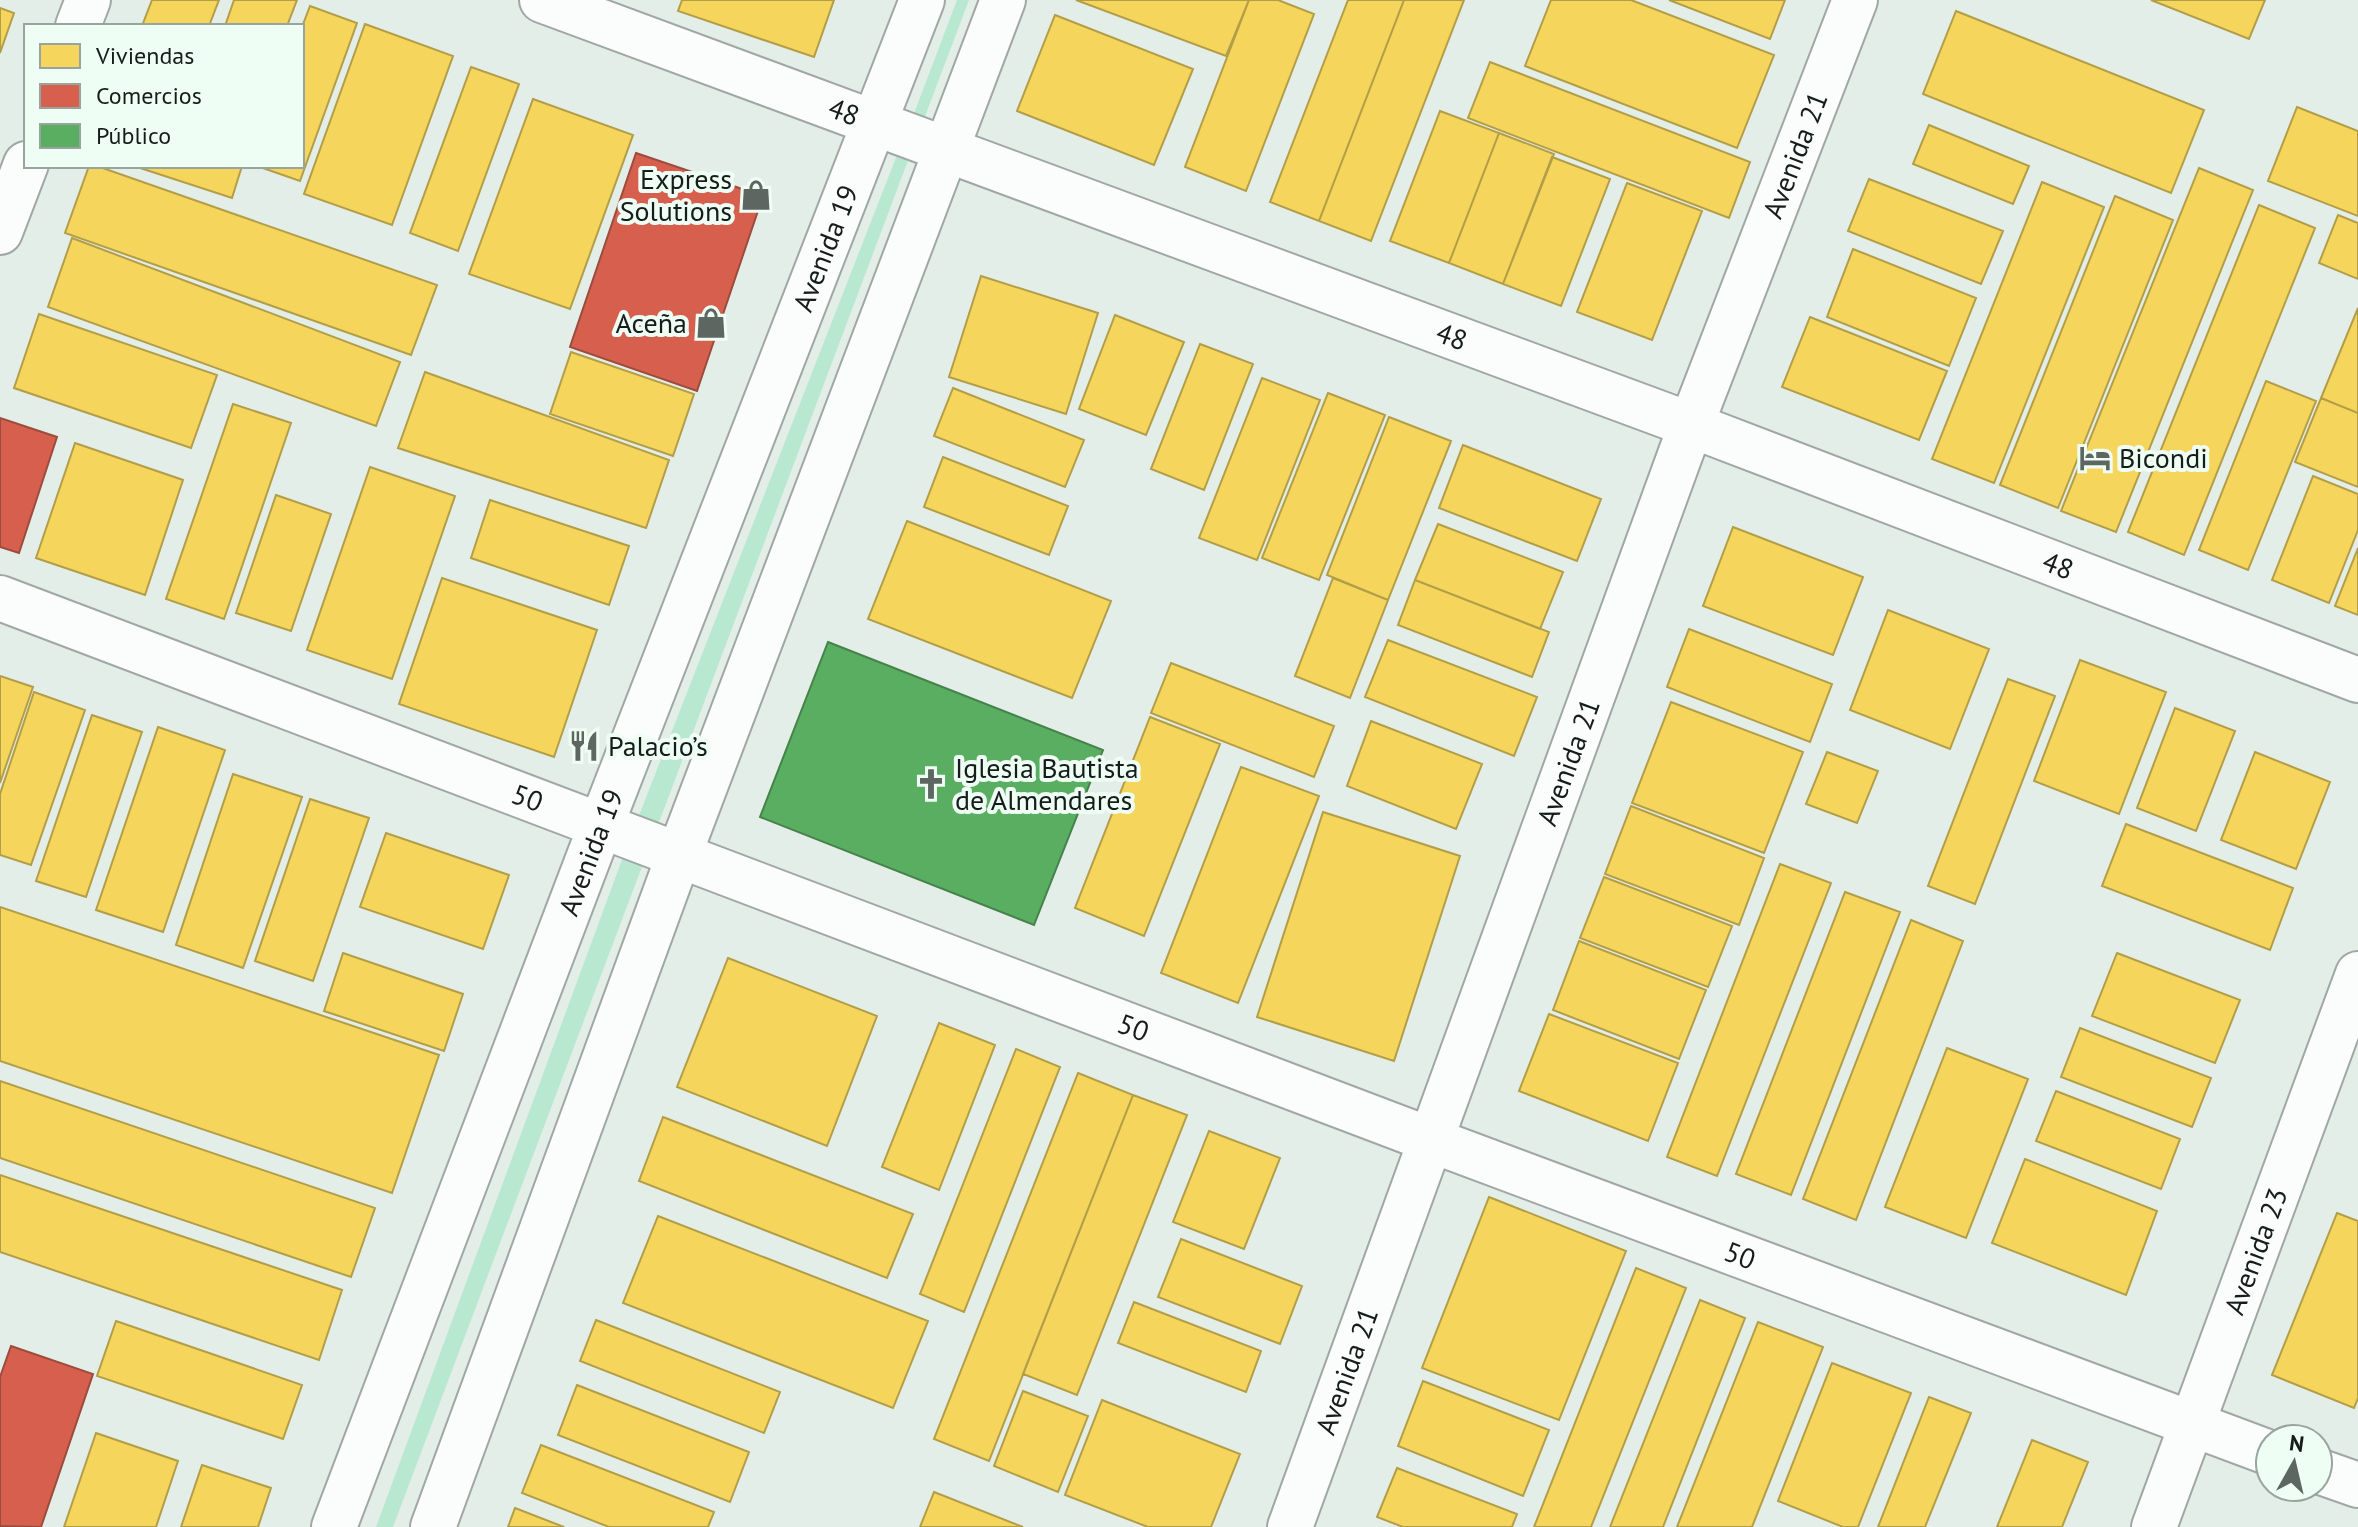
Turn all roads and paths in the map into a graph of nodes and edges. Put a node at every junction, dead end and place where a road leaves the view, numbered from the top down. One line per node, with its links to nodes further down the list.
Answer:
1 (88, 0): 6 (street)
2 (542, 0): 7 (street, 48)
3 (922, 0): 7 (street, Avenida 19)
4 (1003, 0): 8 (street)
5 (1855, 0): 11 (street, Avenida 21)
6 (79, 24)
7 (875, 124): 8 (street, 48); 14 (street, Avenida 19)
8 (945, 150): 11 (street, 48); 15 (street)
9 (24, 168): 10 (street)
10 (0, 232)
11 (1691, 425): 13 (street, 48); 17 (street, Avenida 21)
12 (0, 598): 14 (street, 50)
13 (2358, 680)
14 (601, 825): 15 (street, 50); 22 (street, Avenida 19)
15 (679, 855): 17 (street, 50); 23 (street)
16 (2358, 974): 18 (street, Avenida 23)
17 (1431, 1140): 18 (street, 50); 24 (street, Avenida 21)
18 (2190, 1424): 19 (street, 50); 25 (street, Avenida 23)
19 (2254, 1447)
20 (2334, 1477): 21 (street)
21 (2358, 1485)
22 (334, 1527)
23 (433, 1527)
24 (1290, 1527)
25 (2154, 1527)

